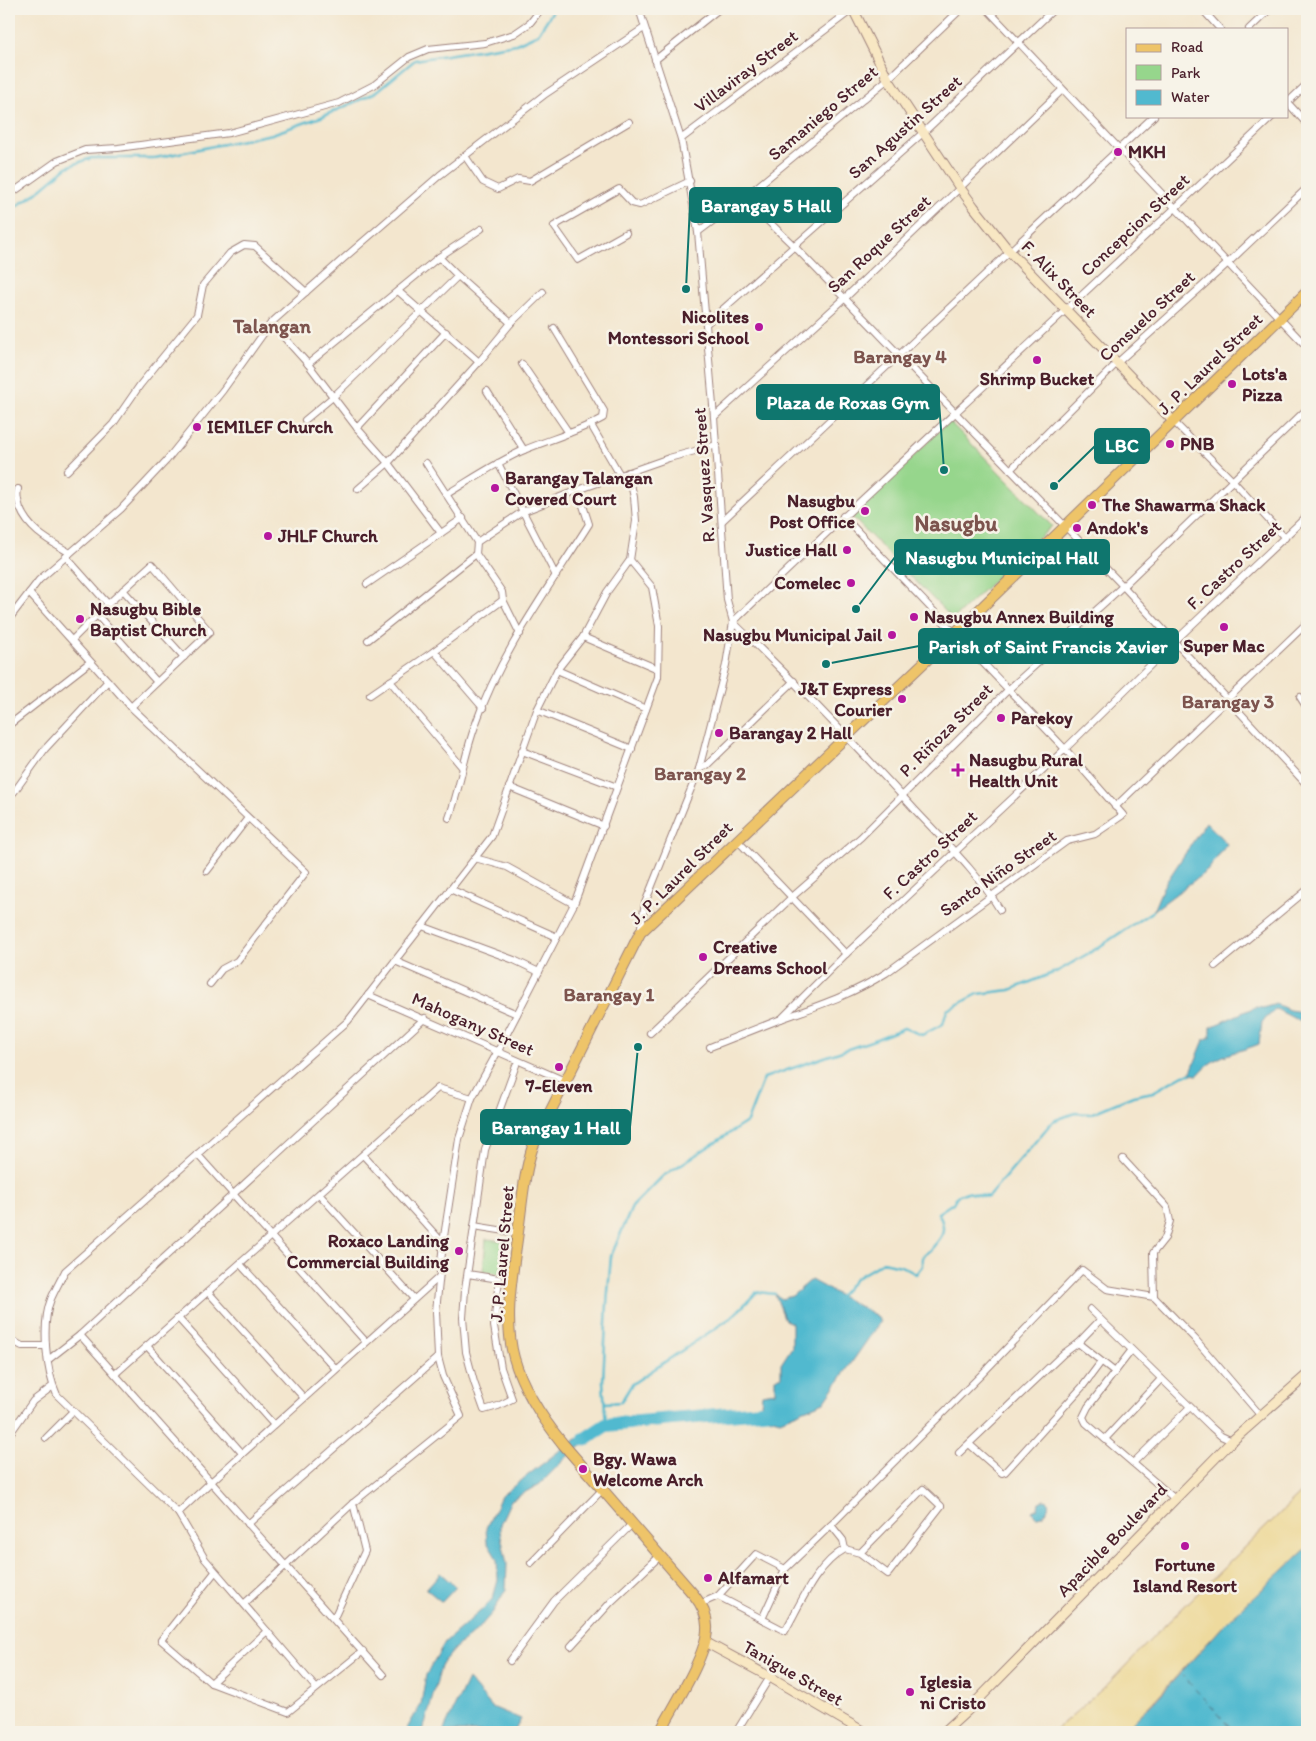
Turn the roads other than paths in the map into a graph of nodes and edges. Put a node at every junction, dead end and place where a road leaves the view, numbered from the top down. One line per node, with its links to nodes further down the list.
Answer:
1 (541, 9): 31 (street)
2 (639, 9): 10 (street, R. Vasquez Street)
3 (719, 9): 14 (street)
4 (853, 9): 15 (street, F. Alix Street); 25 (street, Villaviray Street)
5 (961, 9): 15 (street, Samaniego Street)
6 (987, 9): 13 (street)
7 (1054, 9): 13 (street, San Agustin Street)
8 (1202, 9): 11 (street)
9 (1270, 9): 12 (street)
10 (644, 28): 14 (street, R. Vasquez Street); 27 (street)
11 (1219, 28)
12 (1250, 28)
13 (1018, 42): 17 (street); 24 (street, San Agustin Street)
14 (655, 60): 25 (street, R. Vasquez Street)
15 (888, 79): 24 (street, F. Alix Street); 32 (street, Samaniego Street)
16 (1307, 84): 18 (street)
17 (1062, 90): 26 (street); 29 (street, San Roque Street)
18 (1288, 102)
19 (1288, 104): 23 (street)
20 (1152, 118): 26 (street)
21 (1271, 118): 33 (street, Concepcion Street)
22 (629, 122): 27 (street)
23 (1307, 124)
24 (924, 132): 29 (street, F. Alix Street); 37 (street, San Agustin Street)
25 (681, 139): 28 (street, R. Vasquez Street)
26 (1120, 148): 33 (street); 38 (street)
27 (465, 156): 43 (street)
28 (690, 181): 35 (street, R. Vasquez Street); 36 (street)
29 (960, 188): 38 (street, F. Alix Street); 46 (street, San Roque Street)
30 (1307, 188): 40 (street, Consuelo Street)
31 (9, 195)
32 (747, 195): 35 (street, Samaniego Street); 37 (street)
33 (1176, 208): 40 (street); 47 (street, Concepcion Street)
34 (481, 229): 39 (street)
35 (698, 232): 52 (street, R. Vasquez Street)
36 (626, 234)
37 (794, 246): 46 (street); 52 (street, San Agustin Street)
38 (1009, 251): 47 (street, F. Alix Street); 56 (street)
39 (439, 257): 41 (street); 42 (street)
40 (1228, 263): 49 (street); 58 (street, Consuelo Street)
41 (458, 276): 48 (street); 51 (street)
42 (398, 291): 48 (street); 59 (street)
43 (306, 292): 50 (street); 77 (street)
44 (543, 292): 51 (street)
45 (1307, 292): 49 (main road, J. P. Laurel Street)
46 (844, 299): 56 (street); 65 (street, San Roque Street)
47 (1065, 309): 58 (street, F. Alix Street); 64 (street, Concepcion Street)
48 (421, 311): 54 (street); 62 (street)
49 (1279, 319): 55 (street); 67 (main road, J. P. Laurel Street)
50 (271, 323): 59 (street); 95 (street)
51 (511, 323): 57 (street)
52 (706, 324): 65 (street, R. Vasquez Street)
53 (554, 328): 68 (street)
54 (446, 332): 57 (street); 69 (street)
55 (1307, 347)
56 (900, 355): 64 (street); 89 (street)
57 (479, 362): 73 (street)
58 (1118, 363): 67 (street, F. Alix Street); 76 (street, Consuelo Street)
59 (308, 364): 62 (street)
60 (522, 364): 70 (street)
61 (487, 391): 72 (street)
62 (334, 396): 66 (street); 69 (street)
63 (1307, 409): 80 (street, P. Riñoza Street)
64 (955, 413): 76 (street); 86 (street, Concepcion Street)
65 (714, 418): 71 (street, R. Vasquez Street)
66 (305, 420)
67 (1174, 422): 80 (street, F. Alix Street); 90 (main road, J. P. Laurel Street)
68 (591, 425): 70 (street); 79 (street)
69 (357, 428): 73 (street)
70 (569, 433): 72 (street)
71 (716, 445): 78 (street); 89 (street, R. Vasquez Street)
72 (524, 450): 74 (street)
73 (388, 463): 82 (street); 91 (street)
74 (498, 463): 84 (street); 85 (street)
75 (426, 464): 84 (street)
76 (1010, 470): 90 (street)
77 (67, 471)
78 (628, 472): 79 (street); 96 (street)
79 (620, 475): 83 (street)
80 (1233, 481): 92 (street, F. Alix Street); 99 (street, P. Riñoza Street)
81 (18, 488): 95 (street)
82 (358, 489)
83 (578, 490): 85 (street); 97 (street)
84 (447, 494): 88 (street)
85 (522, 512): 93 (street); 97 (street)
86 (843, 516): 106 (street, Concepcion Street); 108 (street)
87 (1307, 516): 92 (street, F. Castro Street)
88 (462, 518): 91 (street); 93 (street)
89 (722, 521): 106 (street, R. Vasquez Street)
90 (1064, 526): 99 (street); 108 (main road, J. P. Laurel Street)
91 (441, 533): 98 (street)
92 (1285, 538): 113 (street, F. Castro Street)
93 (477, 542): 94 (street)
94 (476, 554): 102 (street); 112 (street)
95 (68, 555): 101 (street); 103 (street)
96 (630, 560): 110 (street); 117 (street)
97 (556, 576): 109 (street)
98 (366, 584)
99 (1123, 586): 113 (street); 123 (street, P. Riñoza Street)
100 (123, 590): 103 (street); 115 (street); 115 (street)
101 (29, 593): 105 (street); 111 (street)
102 (503, 600): 109 (street); 114 (street)
103 (108, 604): 104 (street)
104 (97, 615): 111 (street); 122 (street)
105 (9, 619)
106 (733, 622): 120 (street); 138 (street, R. Vasquez Street)
107 (1307, 623): 126 (street)
108 (954, 633): 123 (street); 133 (main road, J. P. Laurel Street)
109 (520, 634): 128 (street)
110 (583, 637): 117 (street); 118 (street)
111 (72, 640): 116 (street)
112 (368, 640)
113 (1174, 642): 126 (street); 135 (street, F. Castro Street)
114 (434, 651): 119 (street); 128 (street)
115 (184, 657): 122 (street)
116 (90, 662): 121 (street); 132 (street)
117 (658, 669): 130 (street)
118 (557, 670): 130 (street); 131 (street)
119 (390, 681): 124 (street); 137 (street)
120 (794, 681): 133 (street); 138 (street)
121 (108, 682): 127 (street); 139 (street)
122 (157, 682): 127 (street)
123 (1009, 689): 135 (street); 143 (street, P. Riñoza Street)
124 (370, 695)
125 (1300, 697): 129 (street)
126 (1228, 698): 140 (street); 144 (street)
127 (131, 707): 145 (street)
128 (483, 708): 137 (street)
129 (1307, 708)
130 (646, 709): 134 (street)
131 (537, 710): 134 (street); 136 (street)
132 (9, 725)
133 (846, 736): 143 (street); 148 (main road, J. P. Laurel Street)
134 (632, 749): 142 (street)
135 (1065, 749): 144 (street); 149 (street, F. Castro Street)
136 (522, 751): 141 (street); 142 (street)
137 (462, 767): 146 (street)
138 (699, 769): 159 (street, R. Vasquez Street)
139 (9, 784)
140 (1307, 785)
141 (509, 787): 147 (street); 150 (street)
142 (617, 787): 147 (street)
143 (902, 795): 149 (street); 155 (street, P. Riñoza Street)
144 (1115, 807): 154 (street, Santo Niño Street)
145 (248, 818): 151 (street); 165 (street)
146 (449, 818)
147 (604, 826): 156 (street)
148 (737, 840): 155 (street); 159 (main road, J. P. Laurel Street)
149 (955, 853): 154 (street); 161 (street, F. Castro Street)
150 (475, 858): 152 (street); 156 (street)
151 (207, 871)
152 (450, 889): 158 (street); 160 (street)
153 (1307, 890): 163 (street)
154 (991, 895): 157 (street); 169 (street, Santo Niño Street)
155 (791, 898): 161 (street); 170 (street, P. Riñoza Street)
156 (574, 904): 160 (street)
157 (1000, 910)
158 (422, 926): 162 (street); 164 (street)
159 (640, 933): 174 (main road, J. P. Laurel Street)
160 (557, 937): 164 (street)
161 (846, 954): 169 (street, F. Castro Street)
162 (395, 961): 166 (street); 167 (street)
163 (1215, 966)
164 (539, 972): 167 (street)
165 (210, 984)
166 (368, 995): 168 (street, Mahogany Street); 176 (street)
167 (517, 1014): 172 (street)
168 (424, 1018): 172 (street, Mahogany Street); 179 (street)
169 (781, 1019): 171 (street, F. Castro Street)
170 (650, 1033)
171 (710, 1047)
172 (498, 1052): 174 (street, Mahogany Street); 175 (street)
173 (516, 1065): 181 (street)
174 (566, 1081): 182 (main road, J. P. Laurel Street)
175 (472, 1098): 177 (street); 184 (street)
176 (197, 1154): 179 (street); 198 (street)
177 (363, 1155): 180 (street); 184 (street)
178 (1123, 1158): 189 (street)
179 (233, 1194): 183 (street); 194 (street)
180 (319, 1194): 183 (street); 190 (street)
181 (474, 1226): 182 (street); 186 (street)
182 (518, 1233): 224 (main road, J. P. Laurel Street)
183 (272, 1236): 185 (street); 196 (street)
184 (442, 1243): 187 (street)
185 (240, 1264): 188 (street); 204 (street)
186 (468, 1274): 186 (street)
187 (438, 1278): 190 (street); 201 (street)
188 (208, 1292): 192 (street); 210 (street)
189 (1154, 1297): 213 (street); 230 (street)
190 (414, 1299): 196 (street)
191 (1090, 1309): 193 (street)
192 (178, 1318): 199 (street); 214 (street)
193 (1100, 1320): 197 (street); 200 (street)
194 (80, 1335): 202 (street); 206 (street)
195 (9, 1339): 198 (street)
196 (366, 1342): 204 (street)
197 (1078, 1343): 203 (street); 219 (street)
198 (46, 1346): 202 (street)
199 (147, 1346): 206 (street); 220 (street)
200 (1131, 1350): 205 (street); 208 (street)
201 (438, 1357): 226 (street); 228 (street)
202 (48, 1360): 209 (street)
203 (1101, 1362): 205 (street); 219 (street)
204 (336, 1370): 210 (street)
205 (1115, 1372): 217 (street)
206 (115, 1374): 223 (street)
207 (1307, 1375): 213 (street, Apacible Boulevard)
208 (1161, 1379): 211 (street); 217 (street)
209 (53, 1386): 212 (street); 215 (street)
210 (304, 1398): 214 (street)
211 (1190, 1407): 218 (street); 222 (street)
212 (73, 1411): 216 (street); 227 (street)
213 (1261, 1416): 218 (street, Apacible Boulevard)
214 (274, 1425): 220 (street)
215 (9, 1435)
216 (46, 1438)
217 (1105, 1439): 222 (street)
218 (1232, 1441): 225 (street, Apacible Boulevard)
219 (969, 1444): 221 (street)
220 (242, 1453): 223 (street)
221 (959, 1453)
222 (1133, 1463): 225 (street)
223 (212, 1481): 227 (street); 228 (street)
224 (602, 1490): 229 (main road, J. P. Laurel Street); 234 (street)
225 (1175, 1498): 255 (street, Apacible Boulevard)
226 (353, 1503): 235 (street); 241 (street)
227 (178, 1513): 237 (street)
228 (248, 1524): 235 (street)
229 (632, 1524): 233 (main road, J. P. Laurel Street); 247 (street)
230 (831, 1525): 231 (street); 236 (street)
231 (845, 1550): 232 (street); 242 (street)
232 (860, 1554): 232 (street)
233 (660, 1556): 240 (main road, J. P. Laurel Street); 245 (street)
234 (531, 1562)
235 (285, 1566): 239 (street); 241 (street)
236 (785, 1569): 238 (street); 242 (street)
237 (215, 1572): 239 (street); 250 (street)
238 (718, 1596): 240 (street); 242 (street)
239 (244, 1603): 243 (street)
240 (700, 1604): 244 (main road, J. P. Laurel Street)
241 (334, 1618): 246 (street)
242 (762, 1619)
243 (267, 1631): 250 (street); 251 (street)
244 (705, 1642): 249 (street, Tanigue Street); 252 (main road, J. P. Laurel Street)
245 (571, 1646)
246 (362, 1651): 248 (street); 251 (street)
247 (510, 1661)
248 (383, 1675)
249 (770, 1677): 253 (street); 254 (street, Tanigue Street)
250 (211, 1683): 251 (street)
251 (316, 1688)
252 (660, 1732)
253 (736, 1732)
254 (864, 1732)
255 (944, 1732)

